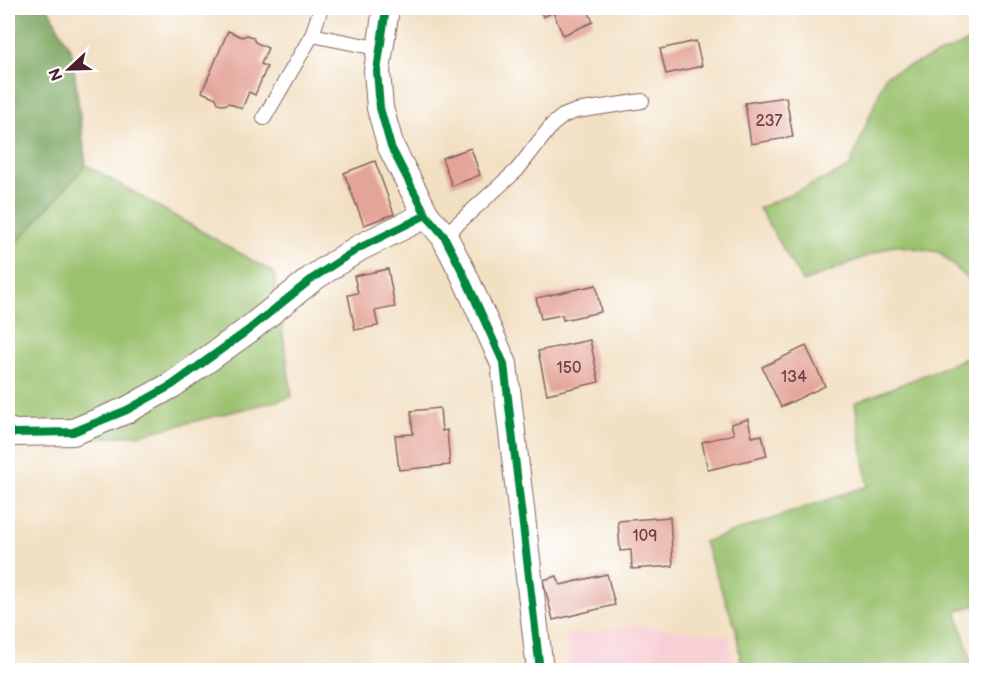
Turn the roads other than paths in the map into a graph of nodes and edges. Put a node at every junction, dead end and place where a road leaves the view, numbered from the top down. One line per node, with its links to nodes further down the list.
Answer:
1 (321, 8): 3 (lane)
2 (386, 8): 4 (street)
3 (312, 35): 4 (lane); 6 (lane)
4 (381, 49): 7 (street)
5 (642, 101): 8 (lane)
6 (264, 118)
7 (426, 215): 8 (street); 9 (street)
8 (444, 236): 10 (street)
9 (8, 431)
10 (540, 670)

